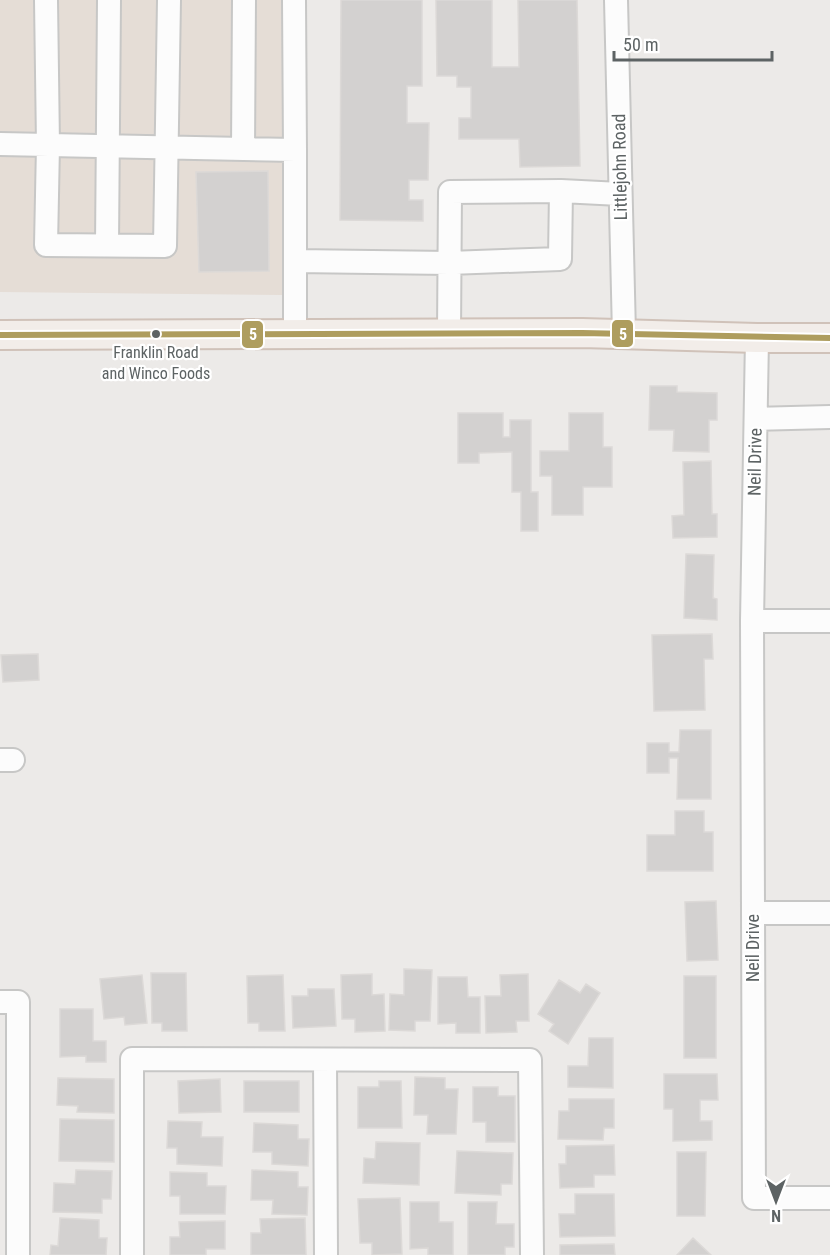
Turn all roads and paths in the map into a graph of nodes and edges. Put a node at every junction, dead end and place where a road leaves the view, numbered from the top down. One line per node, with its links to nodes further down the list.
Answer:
1 (46, 0): 8 (street)
2 (109, 0): 9 (street)
3 (170, 0): 10 (street)
4 (244, 0): 11 (street)
5 (294, 0): 12 (street)
6 (615, 0): 14 (street, Littlejohn Road)
7 (0, 144): 8 (street)
8 (48, 145): 9 (street); 15 (street)
9 (109, 146): 10 (street); 15 (street)
10 (168, 147): 11 (street); 15 (street)
11 (243, 149): 12 (street)
12 (295, 150): 16 (street)
13 (561, 191): 14 (street); 17 (street); 17 (street)
14 (620, 194): 20 (street, Littlejohn Road)
15 (107, 245)
16 (295, 261): 17 (street); 19 (street)
17 (448, 263): 18 (street)
18 (448, 333): 19 (main road); 20 (main road)
19 (295, 334): 21 (main road)
20 (624, 334): 22 (main road)
21 (0, 335)
22 (757, 338): 23 (main road); 25 (street, Neil Drive)
23 (830, 338)
24 (830, 417): 25 (street)
25 (756, 419): 26 (street, Neil Drive)
26 (752, 621): 27 (street); 28 (street, Neil Drive)
27 (830, 621)
28 (753, 913): 29 (street); 32 (street, Neil Drive)
29 (830, 913)
30 (0, 1002): 33 (street)
31 (325, 1060): 34 (street); 35 (street); 36 (street)
32 (830, 1198)
33 (18, 1255)
34 (132, 1255)
35 (326, 1255)
36 (532, 1255)

